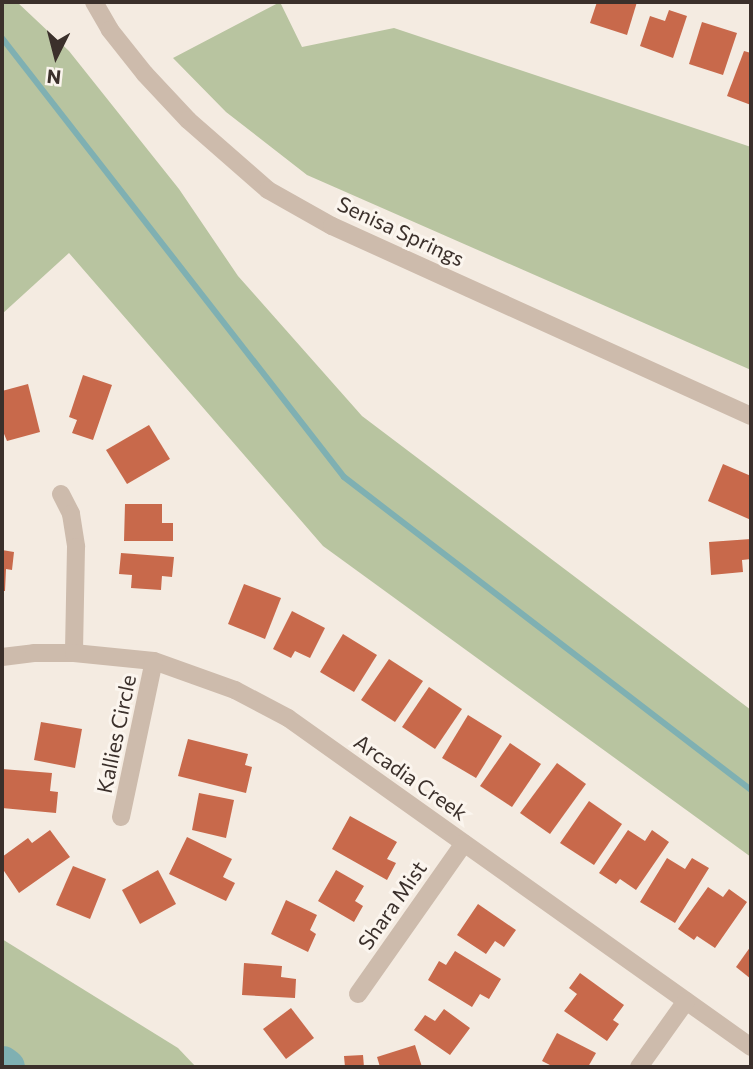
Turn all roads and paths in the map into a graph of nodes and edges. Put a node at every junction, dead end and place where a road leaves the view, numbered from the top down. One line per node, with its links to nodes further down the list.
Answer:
1 (94, 2): 2 (street, Senisa Springs)
2 (751, 416)
3 (61, 494): 4 (street)
4 (74, 653): 5 (street, Arcadia Creek); 6 (street, Arcadia Creek)
5 (2, 657)
6 (155, 661): 7 (street, Kallies Circle); 8 (street, Arcadia Creek)
7 (121, 817)
8 (464, 843): 9 (street, Shara Mist); 10 (street, Arcadia Creek)
9 (358, 994)
10 (686, 1001): 11 (street, Arcadia Creek); 12 (street)
11 (751, 1047)
12 (639, 1067)

